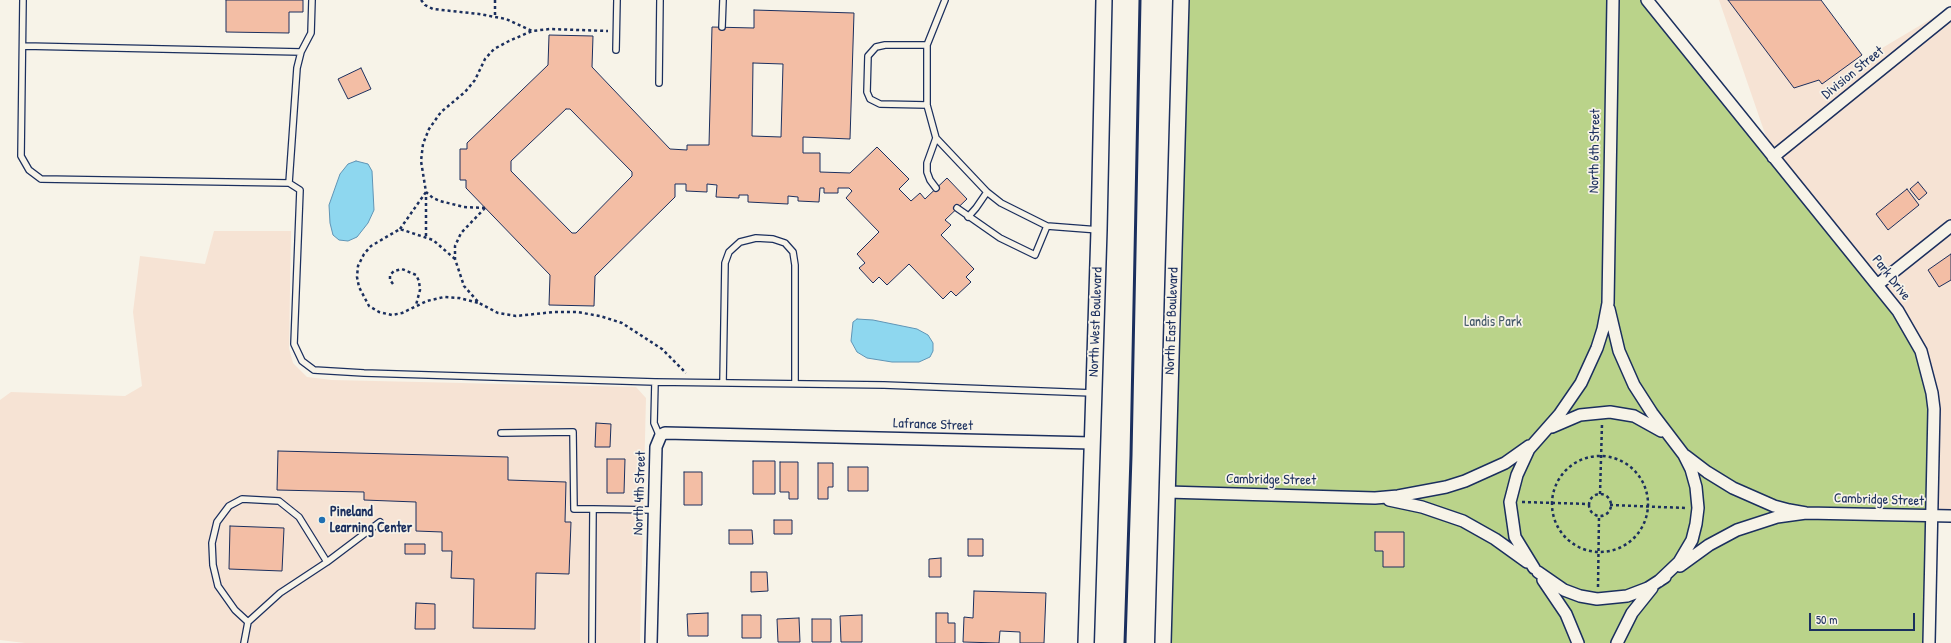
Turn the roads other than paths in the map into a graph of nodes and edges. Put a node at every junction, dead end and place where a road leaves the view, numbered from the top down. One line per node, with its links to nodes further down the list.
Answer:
1 (24, 0): 14 (lane)
2 (312, 0): 16 (lane)
3 (617, 0): 15 (lane)
4 (660, 0): 17 (lane)
5 (723, 0): 12 (lane)
6 (945, 0): 13 (lane)
7 (1104, 0): 28 (main road, North West Boulevard)
8 (1181, 0): 41 (main road, North East Boulevard)
9 (1613, 0): 30 (street, North 6th Street)
10 (1646, 0): 20 (street, Park Drive)
11 (1951, 13): 20 (street, Division Street)
12 (722, 27)
13 (927, 44): 18 (lane); 18 (lane)
14 (24, 46): 16 (lane); 21 (lane)
15 (616, 50)
16 (301, 52): 21 (lane)
17 (659, 84)
18 (927, 105): 19 (lane)
19 (936, 138): 22 (lane); 23 (lane)
20 (1773, 157): 29 (street, Park Drive)
21 (289, 183): 31 (lane)
22 (936, 188)
23 (987, 192): 25 (lane); 26 (lane)
24 (957, 208): 25 (lane)
25 (968, 217): 26 (lane)
26 (1047, 226): 28 (lane)
27 (1951, 226): 29 (street)
28 (1099, 230): 34 (main road, North West Boulevard)
29 (1877, 285): 46 (street, Park Drive)
30 (1608, 303): 38 (street, North 6th Street); 40 (street, North 6th Street)
31 (654, 382): 32 (lane); 37 (lane)
32 (723, 383): 33 (lane); 33 (lane)
33 (795, 384): 34 (lane)
34 (1094, 393): 39 (main road, North West Boulevard)
35 (501, 433): 43 (lane)
36 (773, 435): 37 (street, North 4th Street); 39 (street, Lafrance Street)
37 (660, 437): 44 (street, North 4th Street)
38 (1536, 440): 40 (street, Cambridge Street); 42 (street, Cambridge Street); 50 (street, North 6th Street)
39 (1092, 443): 56 (main road, North West Boulevard)
40 (1679, 449): 45 (street, Cambridge Street); 51 (street, North 6th Street)
41 (1167, 492): 42 (street, Cambridge Street); 57 (main road, North East Boulevard)
42 (1375, 498): 50 (street, Cambridge Street)
43 (594, 509): 44 (lane); 54 (lane)
44 (653, 510): 55 (street, North 4th Street)
45 (1806, 513): 46 (street, Cambridge Street); 51 (street, Cambridge Street)
46 (1932, 516): 47 (street, Cambridge Street); 60 (street, Park Drive)
47 (1951, 516)
48 (380, 522): 49 (lane)
49 (327, 562): 52 (lane); 52 (lane)
50 (1536, 570): 51 (street, Cambridge Street); 58 (street, North 6th Street)
51 (1658, 582): 59 (street, North 6th Street)
52 (248, 622): 53 (lane)
53 (244, 643)
54 (592, 643)
55 (651, 643)
56 (1086, 643)
57 (1163, 643)
58 (1578, 643)
59 (1617, 643)
60 (1929, 643)

